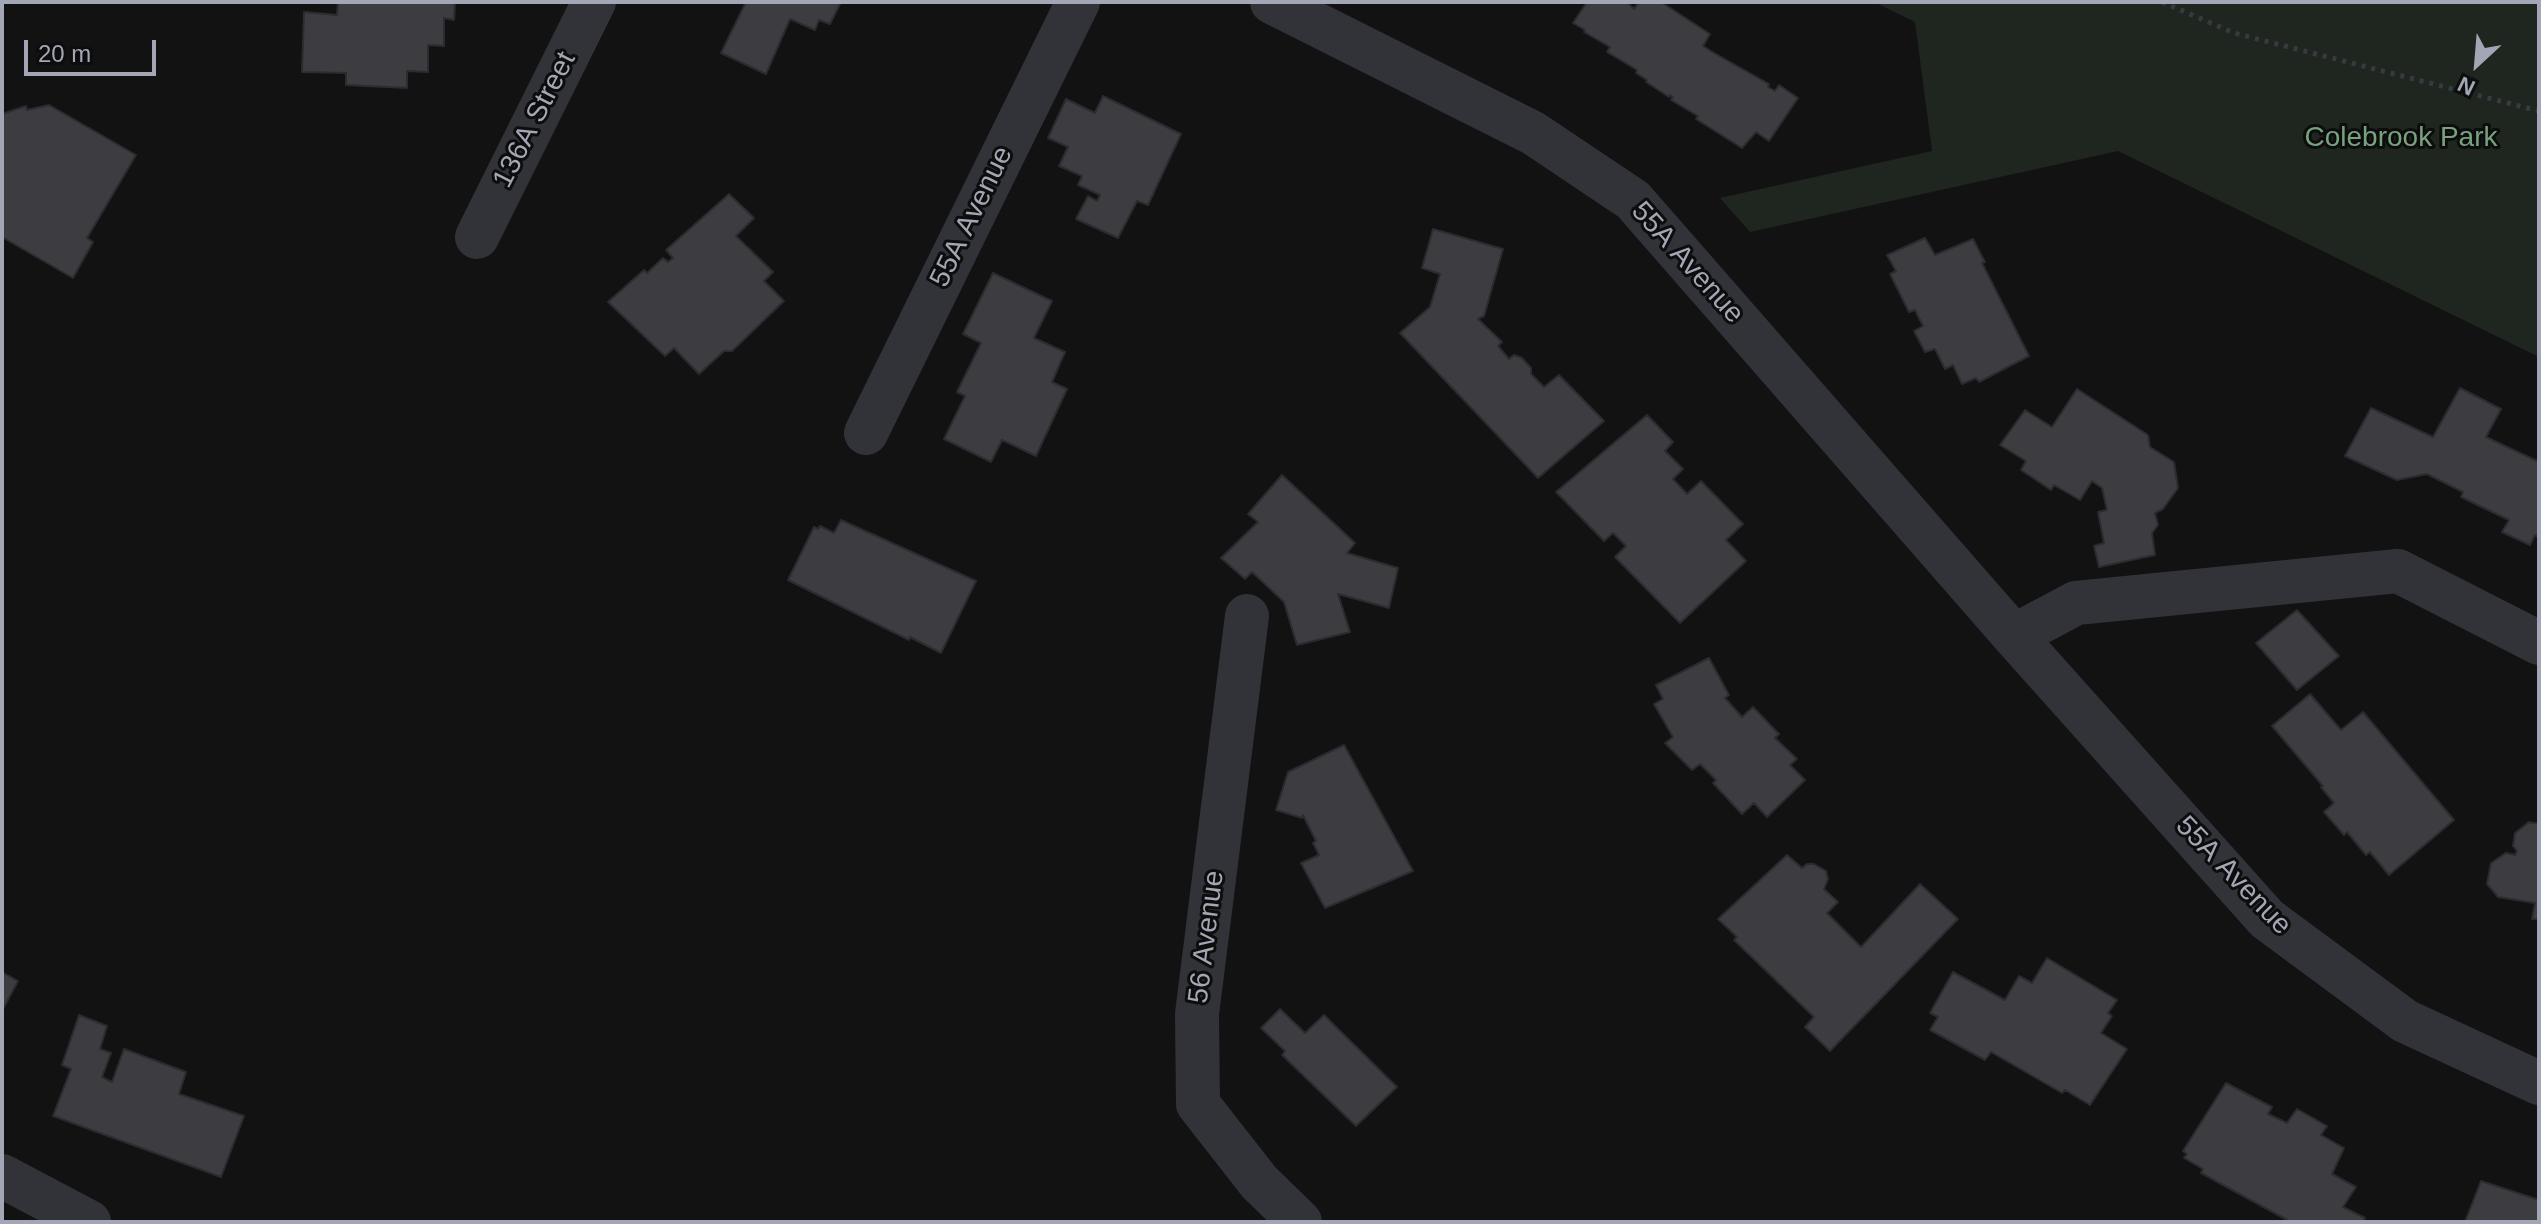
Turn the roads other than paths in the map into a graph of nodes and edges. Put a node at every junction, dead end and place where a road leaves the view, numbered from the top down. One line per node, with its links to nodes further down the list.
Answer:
1 (594, 2): 4 (street, 136A Street)
2 (1078, 2): 5 (street, 55A Avenue)
3 (1272, 2): 7 (street, 55A Avenue)
4 (477, 237)
5 (866, 433)
6 (1247, 616): 12 (street, 56 Avenue)
7 (2014, 636): 8 (street); 9 (street, 55A Avenue)
8 (2539, 643)
9 (2539, 1083)
10 (2, 1176): 11 (street)
11 (89, 1222)
12 (1300, 1222)

